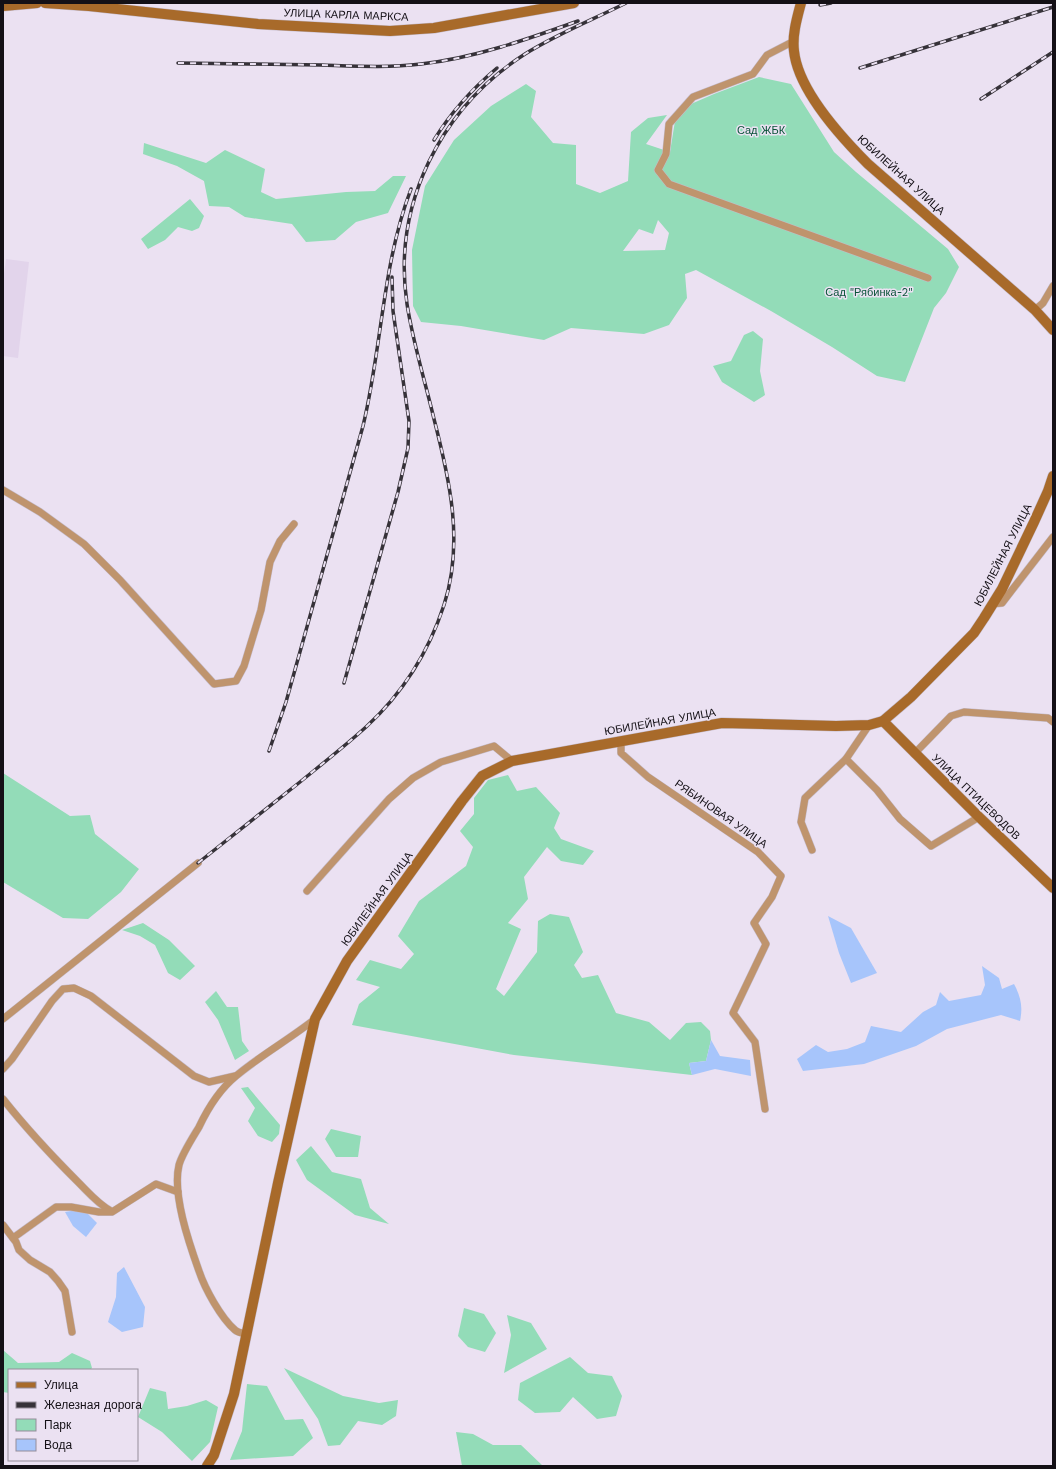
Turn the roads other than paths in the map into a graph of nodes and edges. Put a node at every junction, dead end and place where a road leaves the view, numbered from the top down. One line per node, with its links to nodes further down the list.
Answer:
1 (37, 3): 5 (street)
2 (45, 3): 3 (street, УЛИЦА КАРЛА МАРКСА)
3 (574, 3)
4 (801, 3): 6 (street, ЮБИЛЕЙНАЯ УЛИЦА)
5 (3, 6)
6 (794, 40): 7 (street); 9 (street, ЮБИЛЕЙНАЯ УЛИЦА)
7 (928, 278)
8 (1053, 286): 9 (street)
9 (1035, 310): 10 (street, ЮБИЛЕЙНАЯ УЛИЦА)
10 (1053, 330)
11 (1053, 476): 15 (street, ЮБИЛЕЙНАЯ УЛИЦА)
12 (3, 490): 13 (street)
13 (294, 524)
14 (1053, 537): 15 (street)
15 (992, 604): 16 (street, ЮБИЛЕЙНАЯ УЛИЦА)
16 (883, 721): 18 (street, ЮБИЛЕЙНАЯ УЛИЦА); 20 (street, УЛИЦА ПТИЦЕВОДОВ)
17 (1053, 722): 20 (street)
18 (869, 726): 19 (street, ЮБИЛЕЙНАЯ УЛИЦА); 21 (street)
19 (621, 742): 22 (street, ЮБИЛЕЙНАЯ УЛИЦА); 33 (street, РЯБИНОВАЯ УЛИЦА)
20 (914, 754): 23 (street, УЛИЦА ПТИЦЕВОДОВ)
21 (846, 759): 23 (street); 24 (street)
22 (512, 761): 27 (street); 29 (street, ЮБИЛЕЙНАЯ УЛИЦА)
23 (979, 817): 26 (street, УЛИЦА ПТИЦЕВОДОВ)
24 (812, 850)
25 (198, 863): 28 (street)
26 (1053, 888)
27 (307, 891)
28 (3, 1019)
29 (315, 1019): 31 (street); 39 (street, ЮБИЛЕЙНАЯ УЛИЦА)
30 (3, 1068): 31 (street)
31 (235, 1076): 34 (street)
32 (3, 1099): 35 (street)
33 (765, 1108)
34 (178, 1192): 35 (street); 39 (street)
35 (112, 1212): 37 (street)
36 (3, 1225): 37 (street)
37 (13, 1238): 38 (street)
38 (72, 1332)
39 (246, 1334): 40 (street, ЮБИЛЕЙНАЯ УЛИЦА)
40 (207, 1466)

